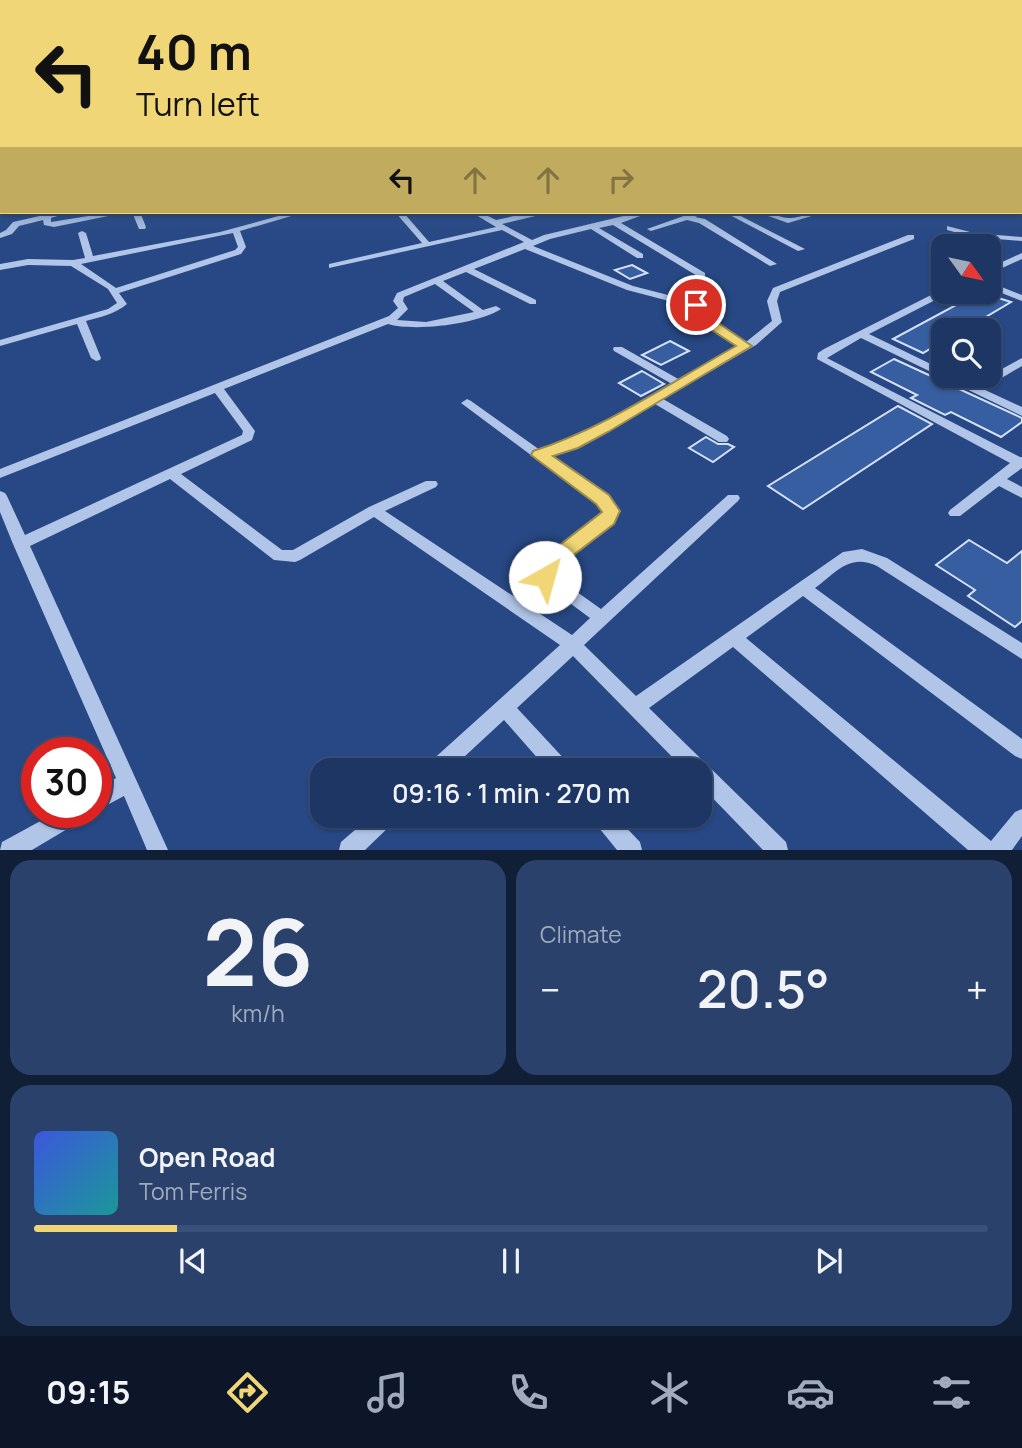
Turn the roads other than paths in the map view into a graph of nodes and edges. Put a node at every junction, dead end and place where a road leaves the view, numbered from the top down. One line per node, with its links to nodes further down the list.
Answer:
1 (58, 214): 15 (street)
2 (113, 214): 15 (street)
3 (137, 214): 22 (street)
4 (261, 214): 18 (street)
5 (294, 214): 18 (street)
6 (401, 214): 30 (street)
7 (479, 214): 20 (street)
8 (534, 214): 20 (street)
9 (640, 214): 19 (street)
10 (695, 214): 16 (street)
11 (732, 214): 32 (street)
12 (766, 214): 17 (street)
13 (796, 214): 17 (street)
14 (811, 214): 17 (street)
15 (47, 217): 27 (street)
16 (685, 217): 24 (street); 37 (street)
17 (803, 217)
18 (268, 222): 25 (street)
19 (614, 222): 21 (street); 42 (street)
20 (498, 225): 30 (street); 31 (street)
21 (591, 226): 31 (street); 33 (street)
22 (142, 227)
23 (950, 228): 29 (street)
24 (651, 229)
25 (236, 230): 35 (street); 45 (street)
26 (82, 233): 35 (street)
27 (0, 236)
28 (911, 237): 55 (street)
29 (1022, 239)
30 (427, 244): 38 (street)
31 (527, 244): 41 (street); 55 (street)
32 (801, 249)
33 (640, 256)
34 (1022, 256): 39 (street)
35 (90, 260): 36 (street)
36 (73, 263): 40 (street); 45 (street)
37 (773, 264)
38 (332, 266)
39 (1001, 266)
40 (0, 267)
41 (467, 268): 43 (street); 48 (street)
42 (702, 275)
43 (436, 281): 50 (street); 52 (street)
44 (1001, 290): 46 (street)
45 (115, 291): 51 (street)
46 (1022, 298)
47 (931, 299): 53 (street)
48 (533, 302)
49 (496, 309): 50 (street)
50 (481, 313): 52 (street)
51 (80, 319): 54 (street); 57 (street)
52 (387, 320): 61 (street)
53 (861, 334): 59 (street); 68 (street)
54 (0, 344)
55 (745, 346): 60 (street)
56 (618, 349): 60 (street)
57 (96, 358)
58 (1022, 361): 62 (street)
59 (931, 368)
60 (680, 384): 63 (street)
61 (217, 388): 69 (street); 70 (street)
62 (974, 389): 65 (street)
63 (654, 399): 66 (street); 67 (street)
64 (467, 403): 67 (street)
65 (1022, 412)
66 (723, 439)
67 (539, 455): 80 (street)
68 (1021, 462): 71 (street)
69 (0, 474)
70 (173, 474): 76 (street); 78 (street)
71 (998, 480): 73 (street); 77 (street)
72 (431, 484): 76 (street)
73 (1022, 493)
74 (0, 496): 78 (street)
75 (733, 498): 80 (street)
76 (374, 510): 82 (street)
77 (955, 513)
78 (11, 536): 90 (street)
79 (804, 588): 81 (street); 83 (street); 86 (street)
80 (602, 618): 82 (street)
81 (734, 638): 84 (street); 102 (street)
82 (573, 645): 84 (street); 85 (street)
83 (1022, 652)
84 (635, 707): 89 (street)
85 (505, 708): 87 (street); 88 (street)
86 (1022, 750)
87 (449, 758)
88 (550, 758)
89 (686, 758)
90 (129, 782): 92 (street); 99 (street)
91 (712, 784): 101 (street)
92 (112, 792)
93 (1022, 819): 103 (street)
94 (48, 828): 98 (street)
95 (373, 828): 100 (street)
96 (612, 828): 97 (street)
97 (627, 847)
98 (10, 849)
99 (158, 849)
100 (349, 849)
101 (778, 849)
102 (985, 849)
103 (998, 849)

